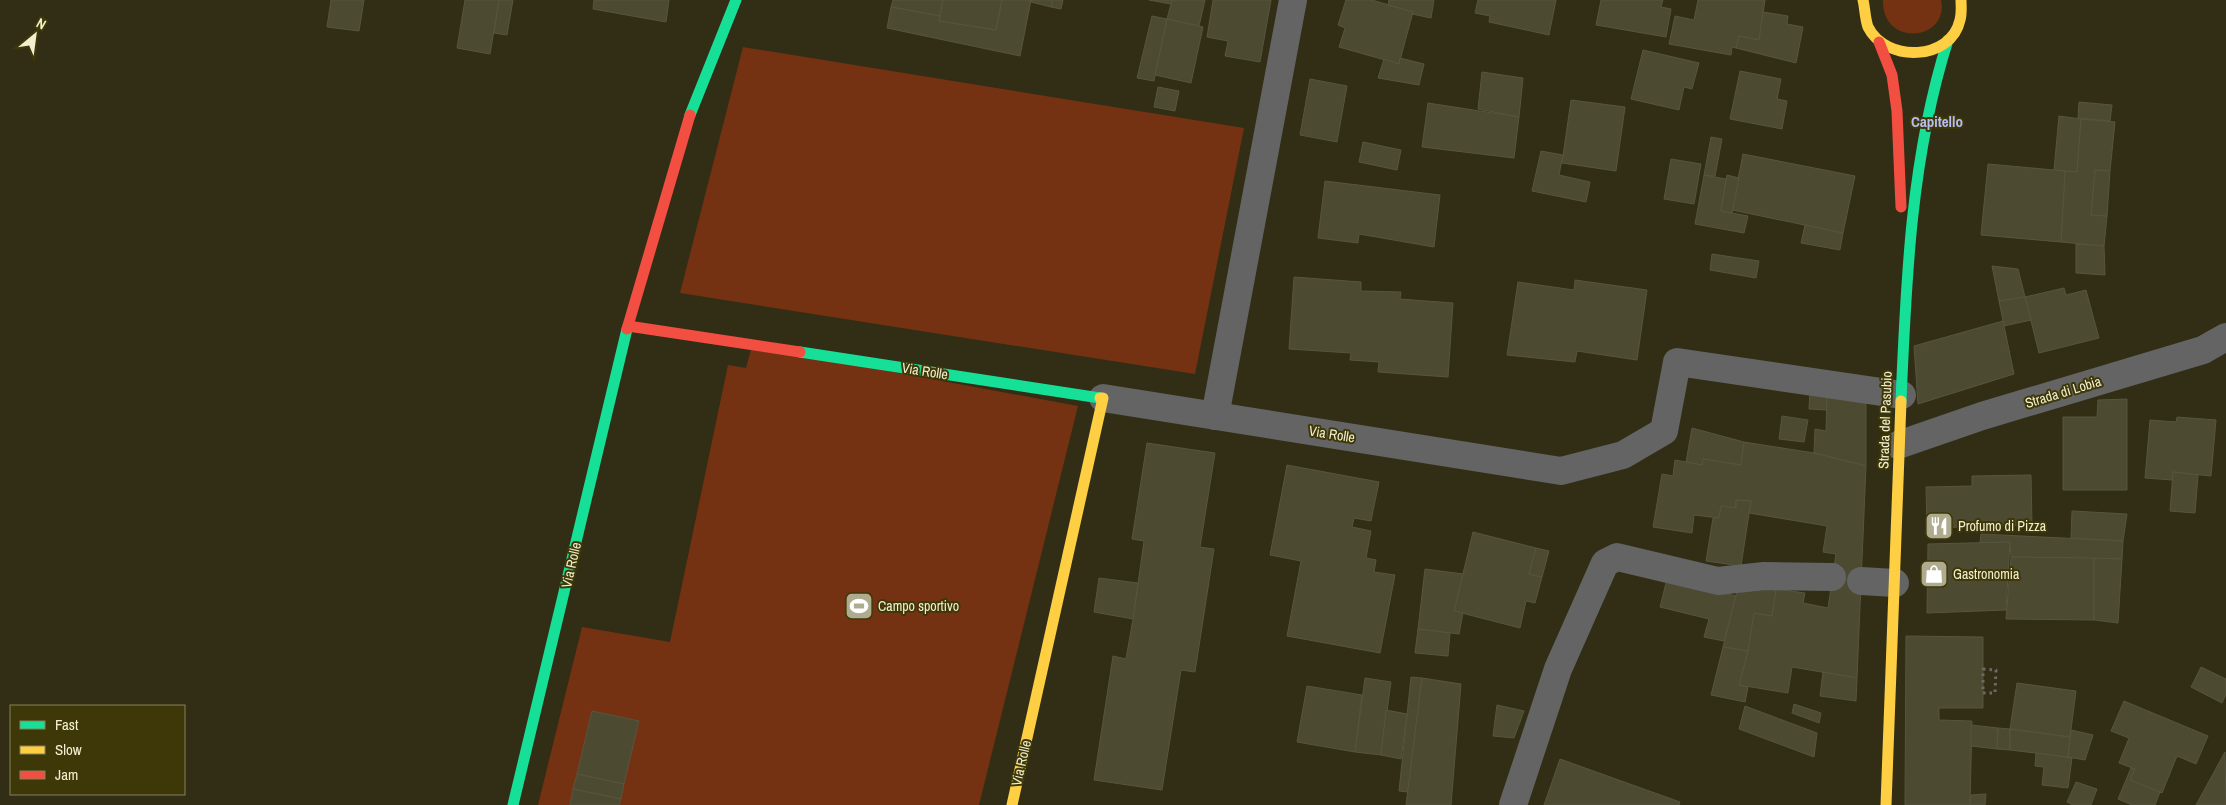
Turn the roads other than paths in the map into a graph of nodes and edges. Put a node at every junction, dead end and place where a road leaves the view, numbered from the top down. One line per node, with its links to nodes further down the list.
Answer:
1 (736, 0): 10 (street, Via Rolle)
2 (1293, 0): 14 (street)
3 (1849, 0): 6 (street)
4 (1863, 0): 6 (street)
5 (1961, 0): 7 (street, Strada del Pasubio)
6 (1863, 16): 8 (street)
7 (1948, 40): 8 (street); 9 (street, Strada del Pasubio)
8 (1878, 42): 9 (street)
9 (1905, 294): 12 (street, Strada del Pasubio)
10 (628, 326): 13 (street, Via Rolle); 19 (street, Via Rolle)
11 (2226, 337): 15 (street, Strada di Lobia)
12 (1902, 395): 14 (street, Via Rolle); 15 (street, Strada del Pasubio)
13 (1103, 398): 14 (street, Via Rolle); 20 (street, Via Rolle)
14 (1215, 416)
15 (1898, 445): 18 (street, Strada del Pasubio)
16 (1832, 577): 21 (street)
17 (1861, 581): 18 (street)
18 (1895, 582): 22 (street, Strada del Pasubio)
19 (513, 805)
20 (1012, 805)
21 (1513, 805)
22 (1886, 805)

